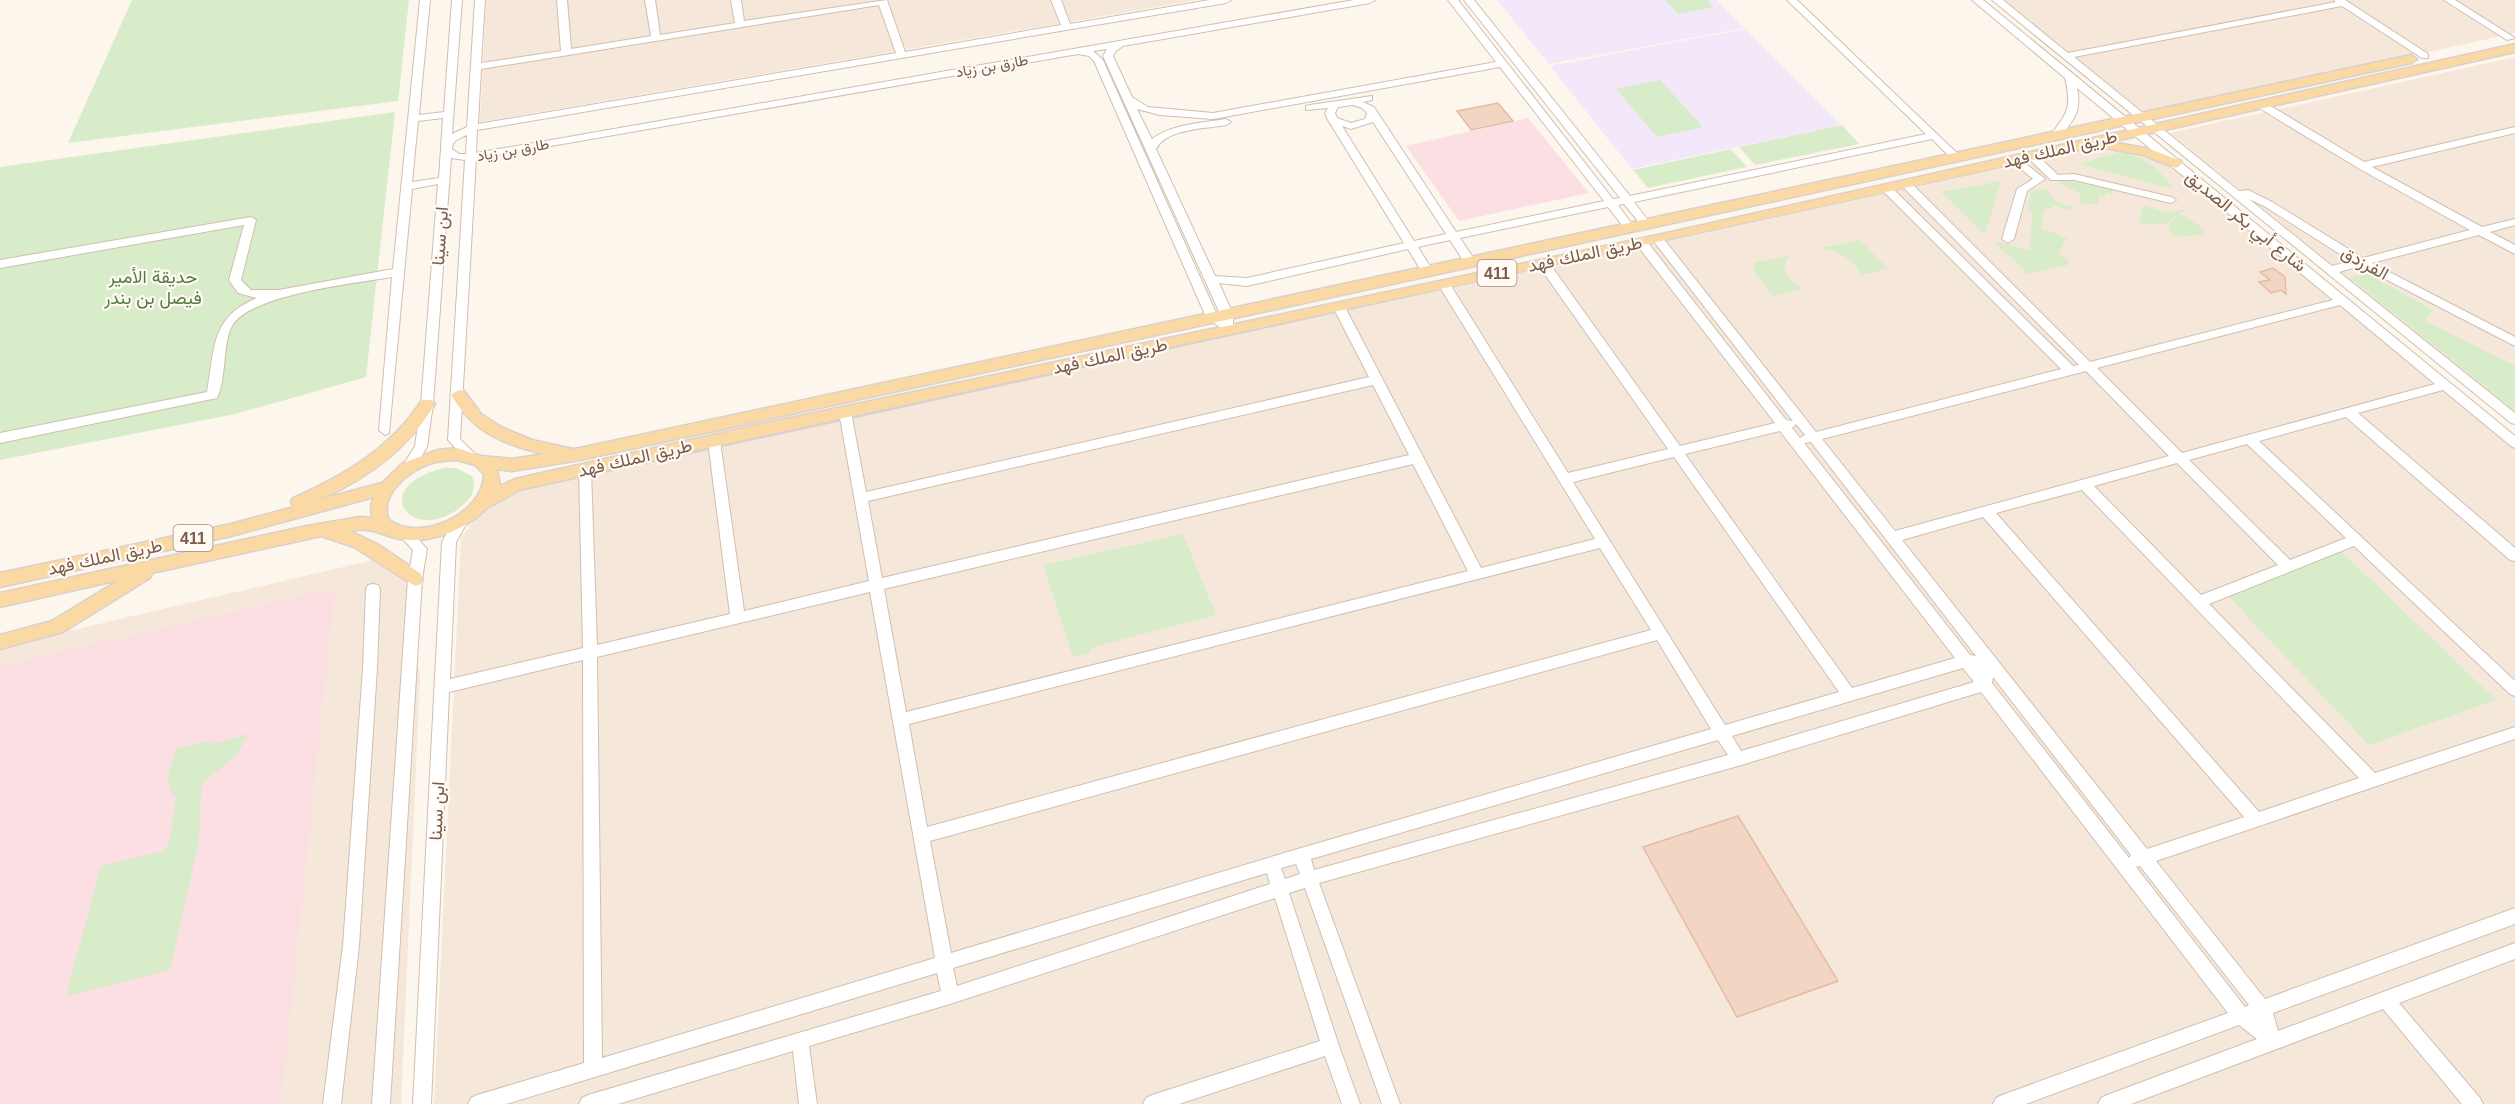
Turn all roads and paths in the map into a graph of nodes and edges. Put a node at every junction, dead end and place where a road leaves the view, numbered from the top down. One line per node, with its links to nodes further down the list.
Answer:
1 (425, 0): 39 (street)
2 (457, 0): 37 (street, ابن سينا)
3 (480, 0): 28 (street, ابن سينا)
4 (562, 0): 23 (street)
5 (651, 0): 20 (street)
6 (736, 0): 18 (street)
7 (1056, 0): 19 (street)
8 (1226, 0): 19 (street, طارق بن زياد)
9 (1370, 0): 22 (street, طارق بن زياد)
10 (1454, 0): 29 (street)
11 (1469, 0): 64 (street)
12 (1792, 0): 46 (street)
13 (1977, 0): 30 (street, شارع أبي بكر الصديق)
14 (2001, 0): 26 (street, شارع أبي بكر الصديق)
15 (2449, 0): 21 (street)
16 (883, 1): 18 (street); 25 (street)
17 (2341, 1): 26 (street); 27 (street)
18 (740, 25): 20 (street)
19 (1066, 27): 25 (street, طارق بن زياد)
20 (656, 38): 23 (street)
21 (2513, 41): 27 (main road, طريق الملك فهد / 411); 35 (main road, طريق الملك فهد / 411)
22 (1120, 44): 24 (street, طارق بن زياد); 33 (street)
23 (566, 52): 28 (street)
24 (1071, 52): 52 (street, طارق بن زياد); 90 (street)
25 (901, 55): 42 (street, طارق بن زياد)
26 (2066, 56): 38 (street, شارع أبي بكر الصديق)
27 (2425, 56): 38 (main road, طريق الملك فهد / 411)
28 (476, 67): 42 (street, ابن سينا)
29 (1506, 67): 31 (street); 34 (street); 66 (street)
30 (2070, 77): 41 (street, شارع أبي بكر الصديق); 47 (street)
31 (1357, 90): 32 (street); 34 (street)
32 (1323, 97): 33 (street); 34 (street)
33 (1128, 99): 50 (street)
34 (1343, 102): 36 (street); 40 (street); 50 (street)
35 (2260, 104): 43 (main road, طريق الملك فهد / 411); 56 (street)
36 (1370, 109): 40 (street); 71 (street)
37 (449, 114): 39 (street); 49 (street, ابن سينا)
38 (2142, 117): 41 (main road, طريق الملك فهد / 411); 43 (street, شارع أبي بكر الصديق)
39 (413, 119): 62 (street)
40 (1333, 120): 75 (street)
41 (2124, 121): 45 (street, شارع أبي بكر الصديق); 47 (main road, طريق الملك فهد / 411)
42 (473, 128): 49 (street, طارق بن زياد); 52 (street, ابن سينا)
43 (2155, 128): 45 (main road, طريق الملك فهد / 411); 59 (street, شارع أبي بكر الصديق)
44 (2515, 130): 56 (street)
45 (2137, 131): 48 (main road, طريق الملك فهد / 411); 55 (street, شارع أبي بكر الصديق)
46 (1933, 136): 53 (street); 64 (street)
47 (2055, 136): 53 (main road, طريق الملك فهد / 411)
48 (2084, 143): 51 (main road, طريق الملك فهد / 411); 55 (main road)
49 (447, 146): 52 (street, طارق بن زياد); 60 (street, ابن سينا)
50 (1151, 149): 84 (street)
51 (2031, 155): 54 (main road, طريق الملك فهد / 411); 57 (street)
52 (472, 157): 97 (street, ابن سينا)
53 (1956, 157): 68 (main road, طريق الملك فهد / 411)
54 (2016, 159): 58 (street); 61 (main road, طريق الملك فهد / 411)
55 (2176, 164): 87 (street, شارع أبي بكر الصديق)
56 (2362, 166): 70 (street)
57 (2055, 178): 58 (street); 65 (street)
58 (2040, 179): 73 (street)
59 (2218, 179): 78 (street, الفرزدق); 81 (street, شارع أبي بكر الصديق)
60 (444, 180): 62 (street); 98 (street, ابن سينا)
61 (1905, 183): 63 (main road, طريق الملك فهد / 411); 93 (street)
62 (406, 186): 83 (street)
63 (1886, 188): 72 (main road, طريق الملك فهد / 411); 94 (street)
64 (1627, 200): 66 (street); 68 (street)
65 (2171, 200)
66 (1612, 205): 69 (street); 71 (street)
67 (2515, 222): 70 (street)
68 (1646, 224): 69 (main road, طريق الملك فهد / 411)
69 (1629, 227): 77 (main road, طريق الملك فهد / 411)
70 (2479, 231): 76 (street); 78 (street)
71 (1453, 237): 75 (street); 77 (street)
72 (1658, 239): 74 (main road, طريق الملك فهد / 411); 102 (street)
73 (2008, 239)
74 (1641, 242): 79 (main road, طريق الملك فهد / 411); 103 (street)
75 (1411, 245): 82 (street); 84 (street)
76 (2515, 250)
77 (1470, 262): 82 (main road, طريق الملك فهد / 411)
78 (2361, 262): 81 (street); 92 (street, الفرزدق)
79 (1543, 263): 85 (main road, طريق الملك فهد / 411); 111 (street)
80 (0, 264): 86 (street)
81 (2331, 270): 101 (street, شارع أبي بكر الصديق)
82 (1427, 271): 89 (main road, طريق الملك فهد / 411)
83 (398, 272): 86 (street); 104 (street)
84 (1211, 279): 89 (street)
85 (1444, 284): 88 (main road, طريق الملك فهد / 411); 118 (street)
86 (279, 294): 106 (street)
87 (2343, 301): 93 (street); 96 (street, شارع أبي بكر الصديق)
88 (1339, 307): 91 (main road, طريق الملك فهد / 411); 95 (street)
89 (1227, 314): 90 (main road, طريق الملك فهد / 411); 91 (street)
90 (1212, 317): 91 (street); 112 (main road, طريق الملك فهد / 411)
91 (1229, 330): 99 (main road, طريق الملك فهد / 411)
92 (2515, 342)
93 (2088, 366): 94 (street); 114 (street)
94 (2070, 371): 105 (street)
95 (1377, 380): 113 (street); 121 (street)
96 (2445, 385): 100 (street); 110 (street, شارع أبي بكر الصديق)
97 (459, 395): 112 (main road); 115 (street, ابن سينا)
98 (427, 404): 116 (street, ابن سينا); 126 (main road)
99 (845, 412): 108 (main road, طريق الملك فهد / 411); 121 (street)
100 (2349, 412): 107 (street); 132 (street)
101 (2515, 420)
102 (1801, 421): 103 (street); 105 (street)
103 (1783, 426): 109 (street); 111 (street)
104 (385, 430)
105 (1813, 437): 109 (street); 129 (street)
106 (0, 438)
107 (2249, 439): 114 (street); 130 (street)
108 (714, 441): 117 (main road, طريق الملك فهد / 411); 142 (street)
109 (1795, 441): 146 (street)
110 (2515, 443)
111 (1676, 452): 118 (street); 151 (street)
112 (580, 454): 115 (main road, طريق الملك فهد / 411)
113 (1417, 458): 135 (street); 138 (street)
114 (2180, 458): 119 (street); 134 (street)
115 (477, 459): 116 (main road, 411); 122 (main road)
116 (408, 467): 120 (main road, 411)
117 (585, 470): 122 (main road, طريق الملك فهد / 411); 145 (street)
118 (1564, 479): 131 (street)
119 (2084, 484): 123 (street); 141 (street)
120 (384, 488): 125 (main road); 126 (main road, طريق الملك فهد / 411)
121 (861, 498): 138 (street)
122 (482, 504): 124 (main road, 411)
123 (1986, 511): 129 (street); 157 (street)
124 (461, 522): 128 (main road, 411); 149 (street, ابن سينا)
125 (383, 525): 127 (main road, طريق الملك فهد / 411); 128 (main road, 411)
126 (231, 530): 137 (main road, طريق الملك فهد / 411)
127 (307, 532): 133 (main road, طريق الملك فهد / 411); 136 (main road)
128 (405, 534): 136 (street, ابن سينا)
129 (1892, 537): 147 (street)
130 (2356, 540): 134 (street); 150 (street)
131 (1603, 542): 135 (street); 143 (street)
132 (2515, 556)
133 (177, 561): 140 (main road, طريق الملك فهد / 411); 144 (main road)
134 (2288, 567): 141 (street)
135 (1477, 574): 152 (street)
136 (415, 579): 178 (street, ابن سينا)
137 (0, 580)
138 (877, 585): 142 (street); 152 (street)
139 (373, 589): 177 (street)
140 (0, 600)
141 (2198, 602): 156 (street)
142 (738, 618): 145 (street)
143 (1660, 633): 153 (street); 158 (street)
144 (0, 642)
145 (590, 653): 149 (street); 175 (street)
146 (1965, 661): 147 (street); 148 (street); 151 (street)
147 (1990, 662): 148 (street); 160 (street)
148 (1984, 685): 155 (street); 162 (street)
149 (443, 687): 179 (street, ابن سينا)
150 (2515, 690)
151 (1849, 695): 153 (street)
152 (901, 720): 158 (street)
153 (1722, 733): 155 (street); 159 (street)
154 (2515, 734): 156 (street)
155 (1738, 759): 163 (street)
156 (2372, 781): 157 (street)
157 (2256, 820): 160 (street)
158 (921, 836): 167 (street)
159 (1301, 855): 161 (street); 163 (street)
160 (2143, 858): 162 (street); 170 (street)
161 (1272, 864): 164 (street); 167 (street)
162 (2123, 864): 171 (street)
163 (1309, 879): 164 (street); 185 (street)
164 (1281, 887): 168 (street); 174 (street)
165 (2515, 916): 170 (street)
166 (2515, 951): 169 (street)
167 (944, 965): 168 (street); 175 (street)
168 (950, 996): 172 (street)
169 (2386, 1000): 173 (street); 188 (street)
170 (2263, 1010): 171 (street); 173 (street)
171 (2242, 1017): 173 (street); 186 (street)
172 (800, 1041): 181 (street); 182 (street)
173 (2273, 1041): 187 (street)
174 (1330, 1046): 176 (street); 184 (street)
175 (593, 1070): 180 (street)
176 (1191, 1098): 183 (street)
177 (332, 1104)
178 (381, 1104)
179 (422, 1104)
180 (477, 1104)
181 (588, 1104)
182 (808, 1104)
183 (1152, 1104)
184 (1351, 1104)
185 (1391, 1104)
186 (2002, 1104)
187 (2107, 1104)
188 (2474, 1104)

